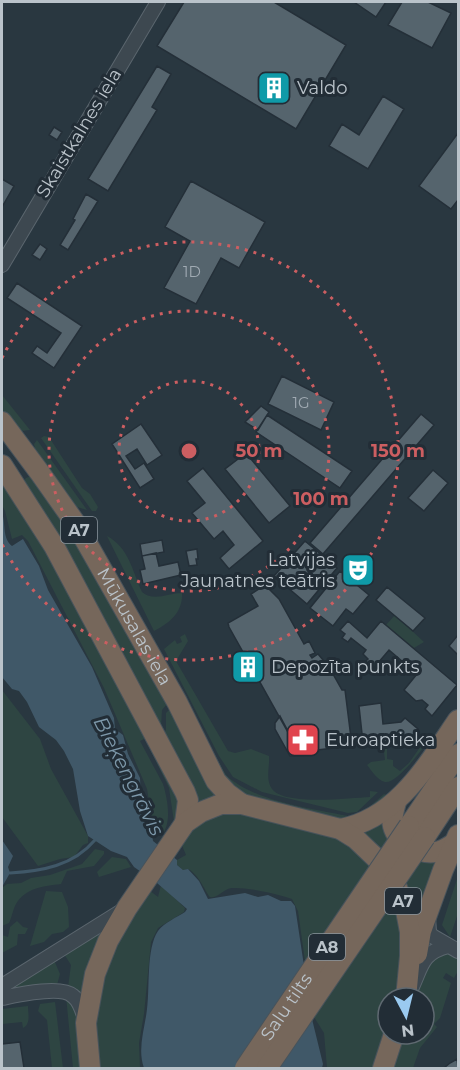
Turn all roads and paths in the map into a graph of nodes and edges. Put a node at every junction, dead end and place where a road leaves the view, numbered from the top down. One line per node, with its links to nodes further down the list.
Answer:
1 (158, 2): 2 (street, Skaistkalnes iela)
2 (2, 265)
3 (2, 422): 4 (highway, Mūkusalas iela / A7)
4 (22, 447): 5 (highway); 10 (highway, Mūkusalas iela / A7)
5 (2, 464): 11 (highway, Mūkusalas iela / A7)
6 (459, 720): 9 (highway)
7 (459, 754): 13 (highway, A8)
8 (459, 787): 13 (highway, A8)
9 (396, 802): 12 (highway); 14 (highway)
10 (243, 804): 11 (highway, Mūkusalas iela); 12 (highway, Mūkusalas iela / A7)
11 (185, 823): 15 (highway, Mūkusalas iela)
12 (340, 829): 18 (highway, Mūkusalas iela / A7)
13 (417, 831): 26 (highway, Salu tilts / A8, bridge); 27 (highway, Salu tilts / A8, bridge)
14 (456, 839): 16 (highway)
15 (127, 908): 21 (street); 23 (highway, Mūkusalas iela)
16 (428, 915): 17 (street); 19 (highway)
17 (453, 949): 20 (street)
18 (408, 986)
19 (409, 986)
20 (412, 986)
21 (2, 987)
22 (2, 998): 23 (street)
23 (86, 1023): 25 (highway, Mūkusalas iela)
24 (390, 1046): 28 (highway)
25 (90, 1068)
26 (245, 1068)
27 (267, 1068)
28 (383, 1068)

